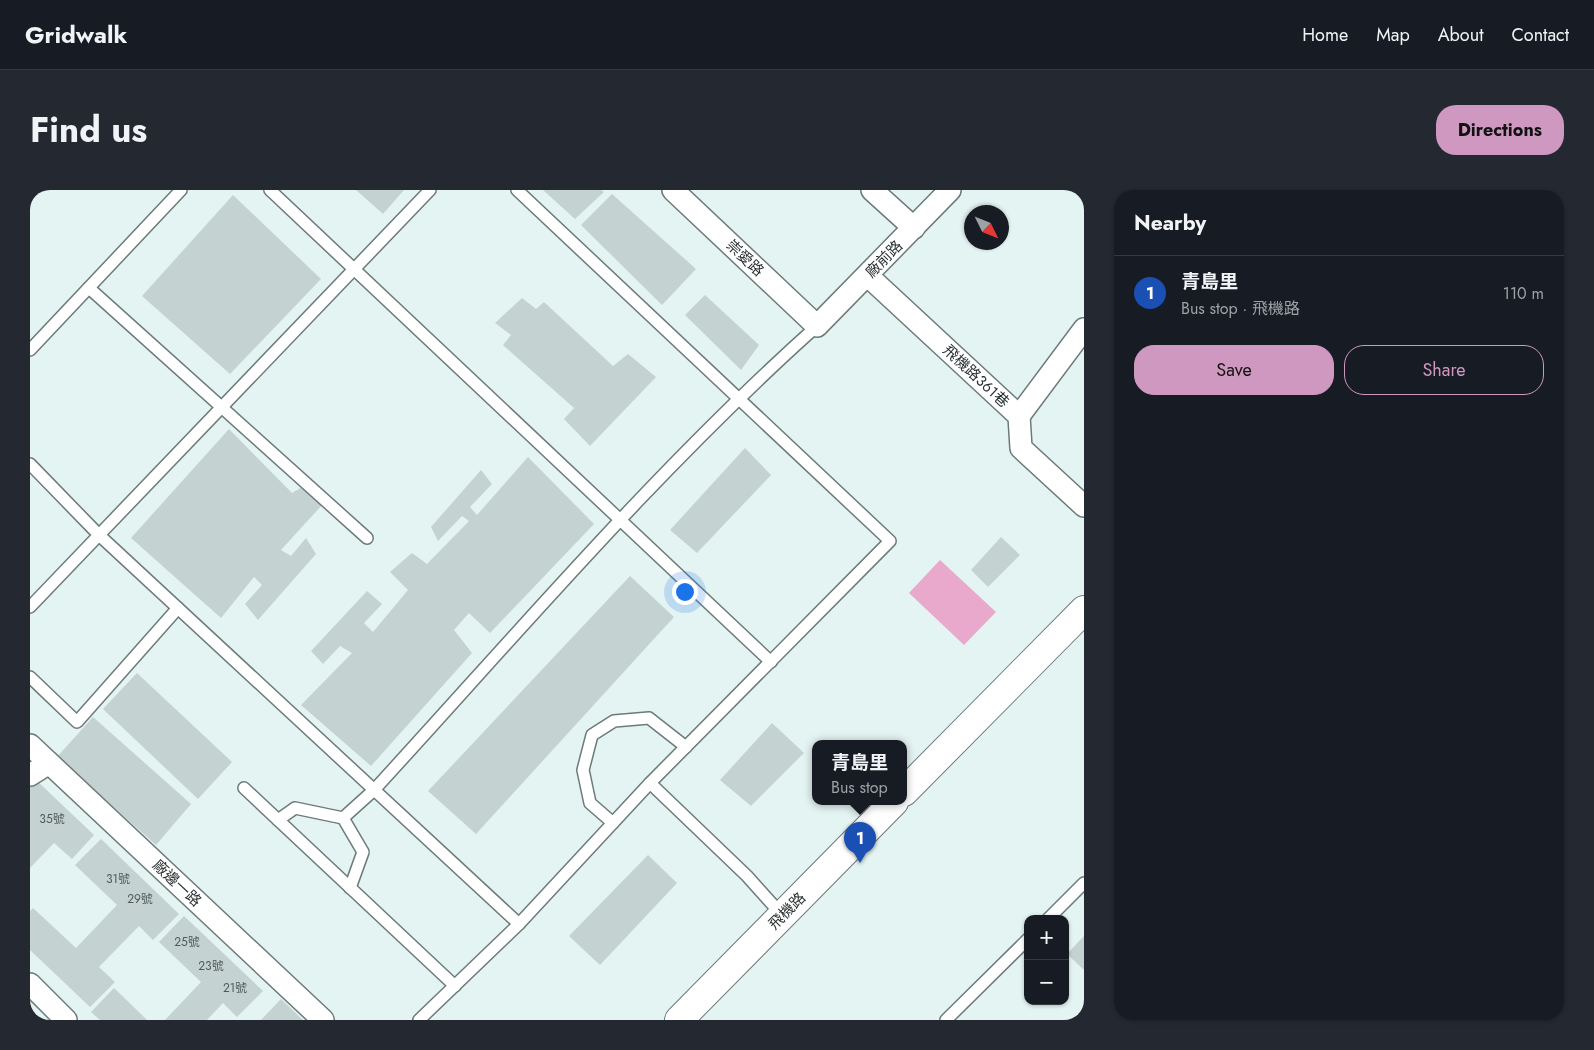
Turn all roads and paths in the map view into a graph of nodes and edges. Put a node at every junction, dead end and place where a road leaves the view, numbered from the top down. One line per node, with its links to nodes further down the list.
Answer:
1 (182, 190): 11 (lane)
2 (270, 190): 9 (lane)
3 (430, 190): 9 (lane)
4 (518, 190): 15 (lane)
5 (872, 190): 8 (street)
6 (950, 190): 8 (street, 廠前路)
7 (680, 192): 12 (street, 崇愛路)
8 (914, 228): 10 (street, 廠前路)
9 (355, 268): 16 (lane); 20 (lane)
10 (868, 276): 12 (street, 廠前路); 17 (street, 飛機路361巷)
11 (89, 288): 14 (lane); 16 (lane)
12 (817, 326): 15 (lane)
13 (1084, 330): 17 (street)
14 (30, 350)
15 (739, 399): 20 (lane); 26 (lane)
16 (222, 408): 21 (lane); 22 (lane)
17 (1019, 416): 19 (street, 飛機路361巷)
18 (30, 464): 21 (lane)
19 (1084, 506)
20 (621, 520): 26 (lane); 35 (lane)
21 (99, 535): 23 (lane); 24 (lane)
22 (367, 538)
23 (30, 606)
24 (178, 608): 27 (lane); 35 (lane)
25 (1084, 610): 34 (street)
26 (771, 662): 29 (lane)
27 (30, 677)
28 (30, 745): 30 (street, 廠邊一路)
29 (686, 747): 32 (lane); 39 (lane)
30 (49, 763): 31 (street); 49 (street, 廠邊一路)
31 (30, 775)
32 (650, 783): 39 (lane); 42 (lane)
33 (244, 788): 38 (lane)
34 (907, 789)
35 (374, 790): 37 (lane); 44 (lane)
36 (891, 805): 42 (street, 飛機路)
37 (343, 818): 38 (lane); 41 (lane)
38 (278, 820): 41 (lane)
39 (613, 823): 44 (lane)
40 (1084, 883): 43 (lane)
41 (350, 888): 47 (lane)
42 (782, 915): 51 (street, 飛機路)
43 (1052, 915)
44 (519, 924): 47 (lane)
45 (1024, 943): 52 (lane)
46 (30, 984): 48 (street)
47 (455, 986): 50 (lane)
48 (66, 1020)
49 (323, 1020)
50 (420, 1020)
51 (679, 1020)
52 (946, 1020)

